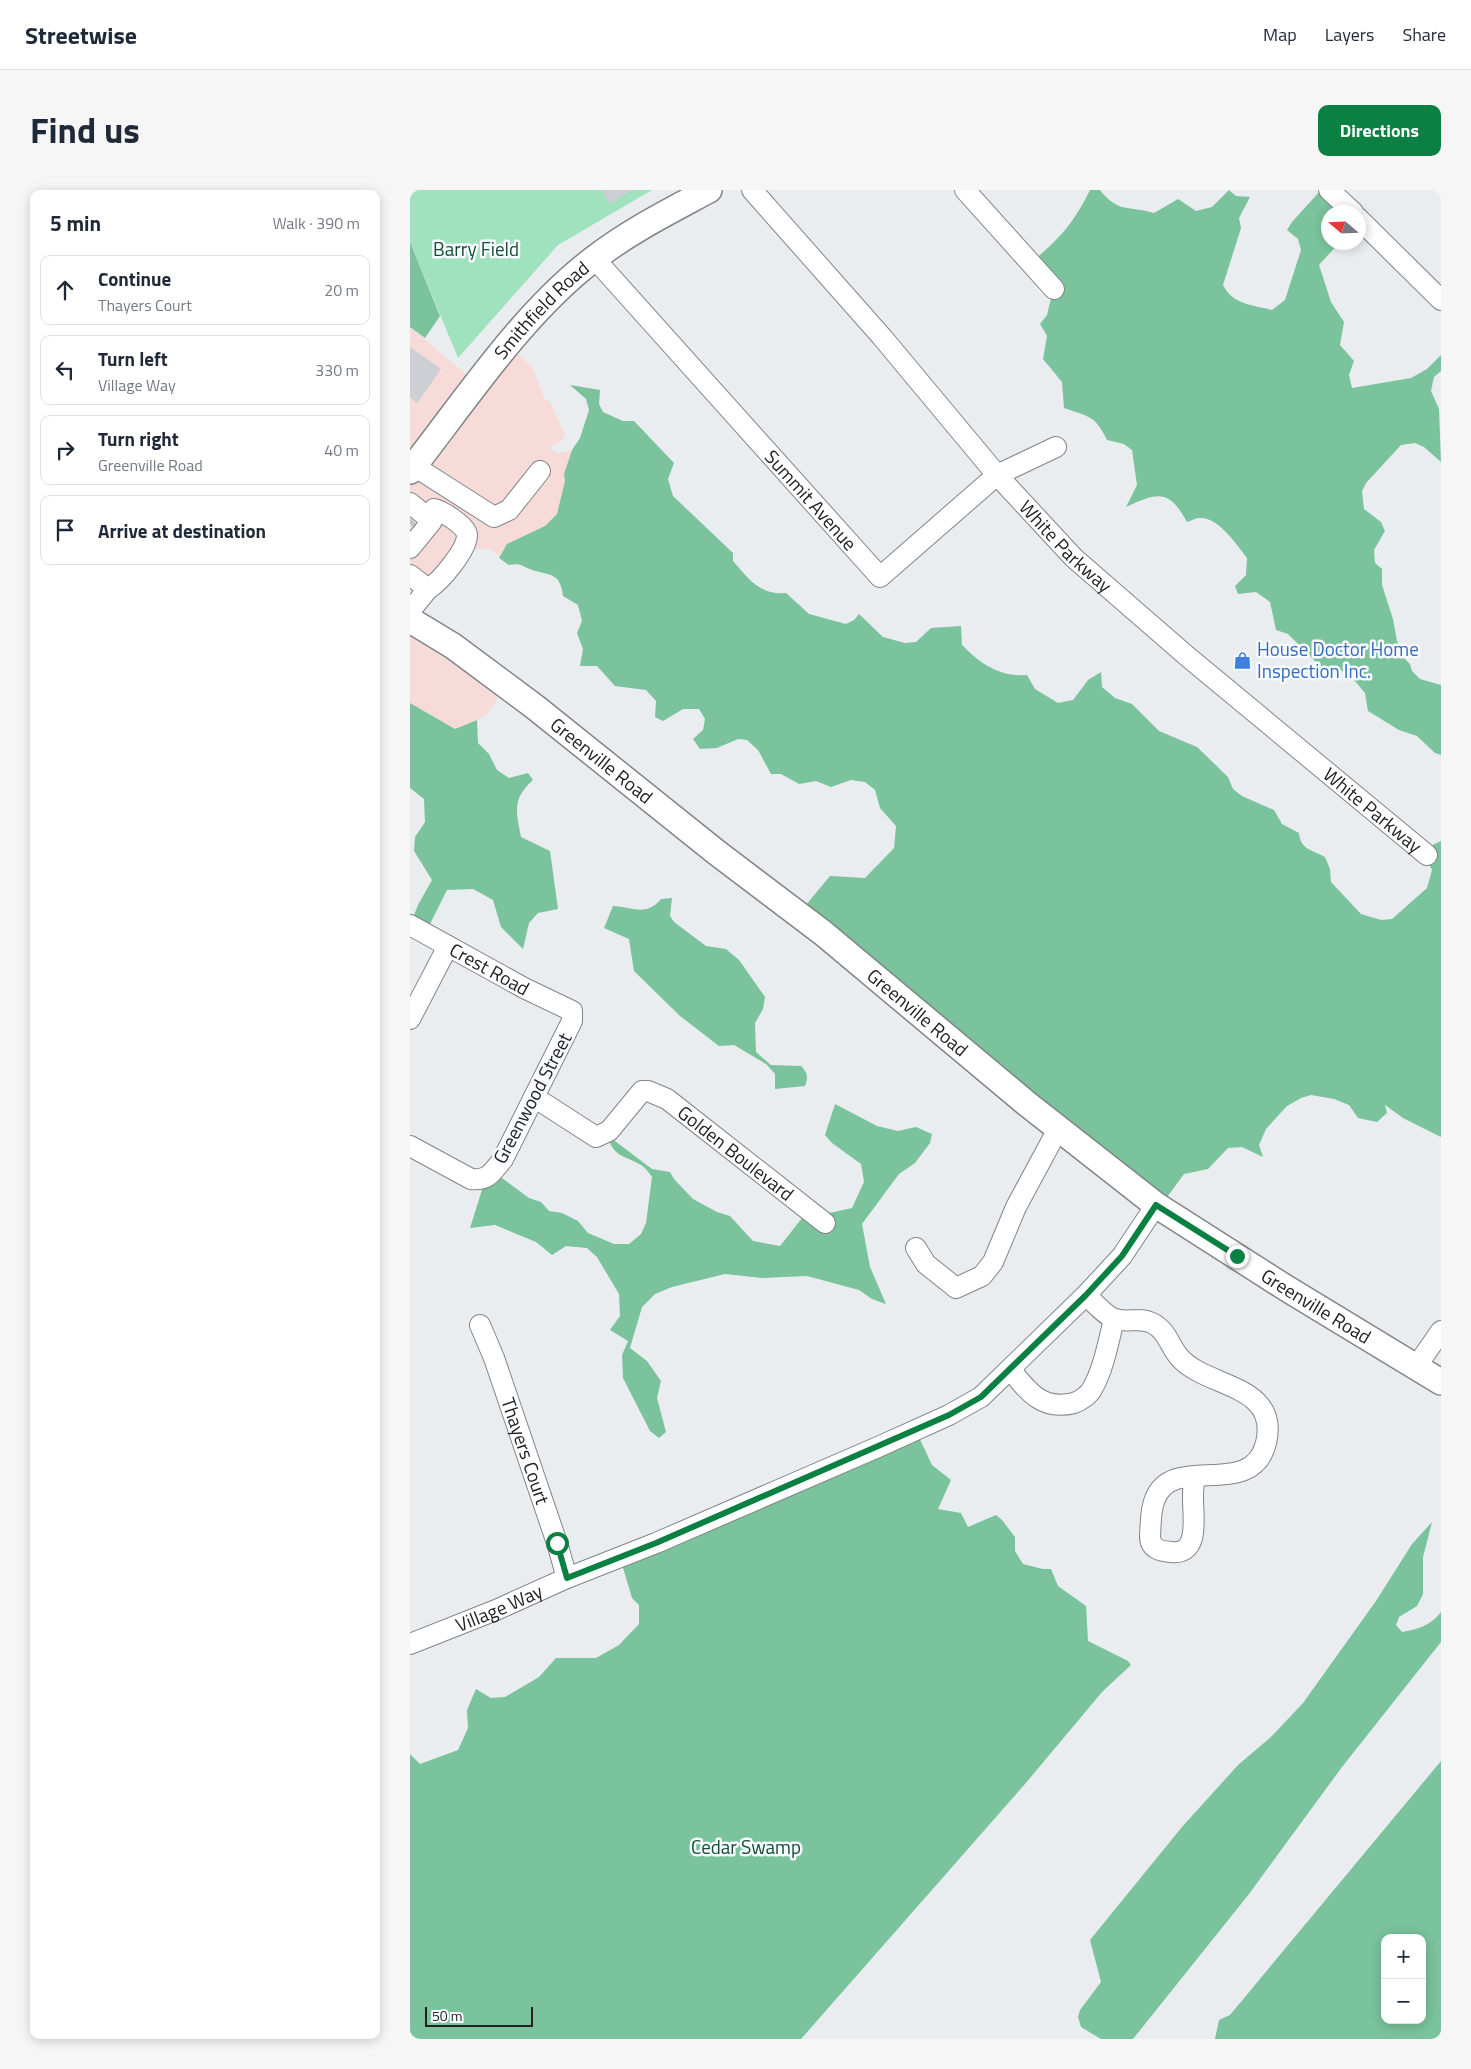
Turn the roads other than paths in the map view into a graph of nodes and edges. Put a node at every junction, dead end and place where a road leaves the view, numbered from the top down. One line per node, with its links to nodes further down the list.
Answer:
1 (709, 190): 7 (main road, Smithfield Road)
2 (752, 190): 13 (street, White Parkway)
3 (965, 190): 8 (street)
4 (1329, 190): 5 (street)
5 (1345, 205)
6 (1366, 226): 9 (street)
7 (594, 258): 11 (main road, Smithfield Road); 13 (street, Summit Avenue)
8 (1054, 289)
9 (1441, 300)
10 (1056, 447): 13 (street, Summit Avenue)
11 (414, 459): 12 (street)
12 (540, 471)
13 (997, 475): 20 (street, White Parkway)
14 (418, 513): 15 (street); 17 (street)
15 (410, 548)
16 (410, 576): 17 (street)
17 (428, 589): 18 (street)
18 (410, 611)
19 (410, 620): 26 (main road, Greenville Road)
20 (1427, 855)
21 (410, 925): 22 (street, Crest Road)
22 (448, 946): 23 (street, Crest Road); 24 (street)
23 (572, 1011): 25 (street, Greenwood Street)
24 (410, 1019)
25 (534, 1097): 27 (street, Greenwood Street); 29 (street, Golden Boulevard)
26 (1058, 1129): 28 (main road, Greenville Road); 30 (street)
27 (410, 1146)
28 (1156, 1205): 31 (street, Village Way); 35 (main road, Greenville Road)
29 (825, 1223)
30 (916, 1248)
31 (1086, 1295): 32 (street); 36 (street, Village Way)
32 (1114, 1319): 36 (street); 38 (street)
33 (480, 1324): 39 (street, Thayers Court)
34 (1441, 1331): 35 (street)
35 (1416, 1367): 37 (main road, Greenville Road)
36 (1011, 1370): 39 (street, Village Way)
37 (1441, 1382)
38 (1195, 1476)
39 (567, 1578): 40 (street, Village Way)
40 (410, 1644)

